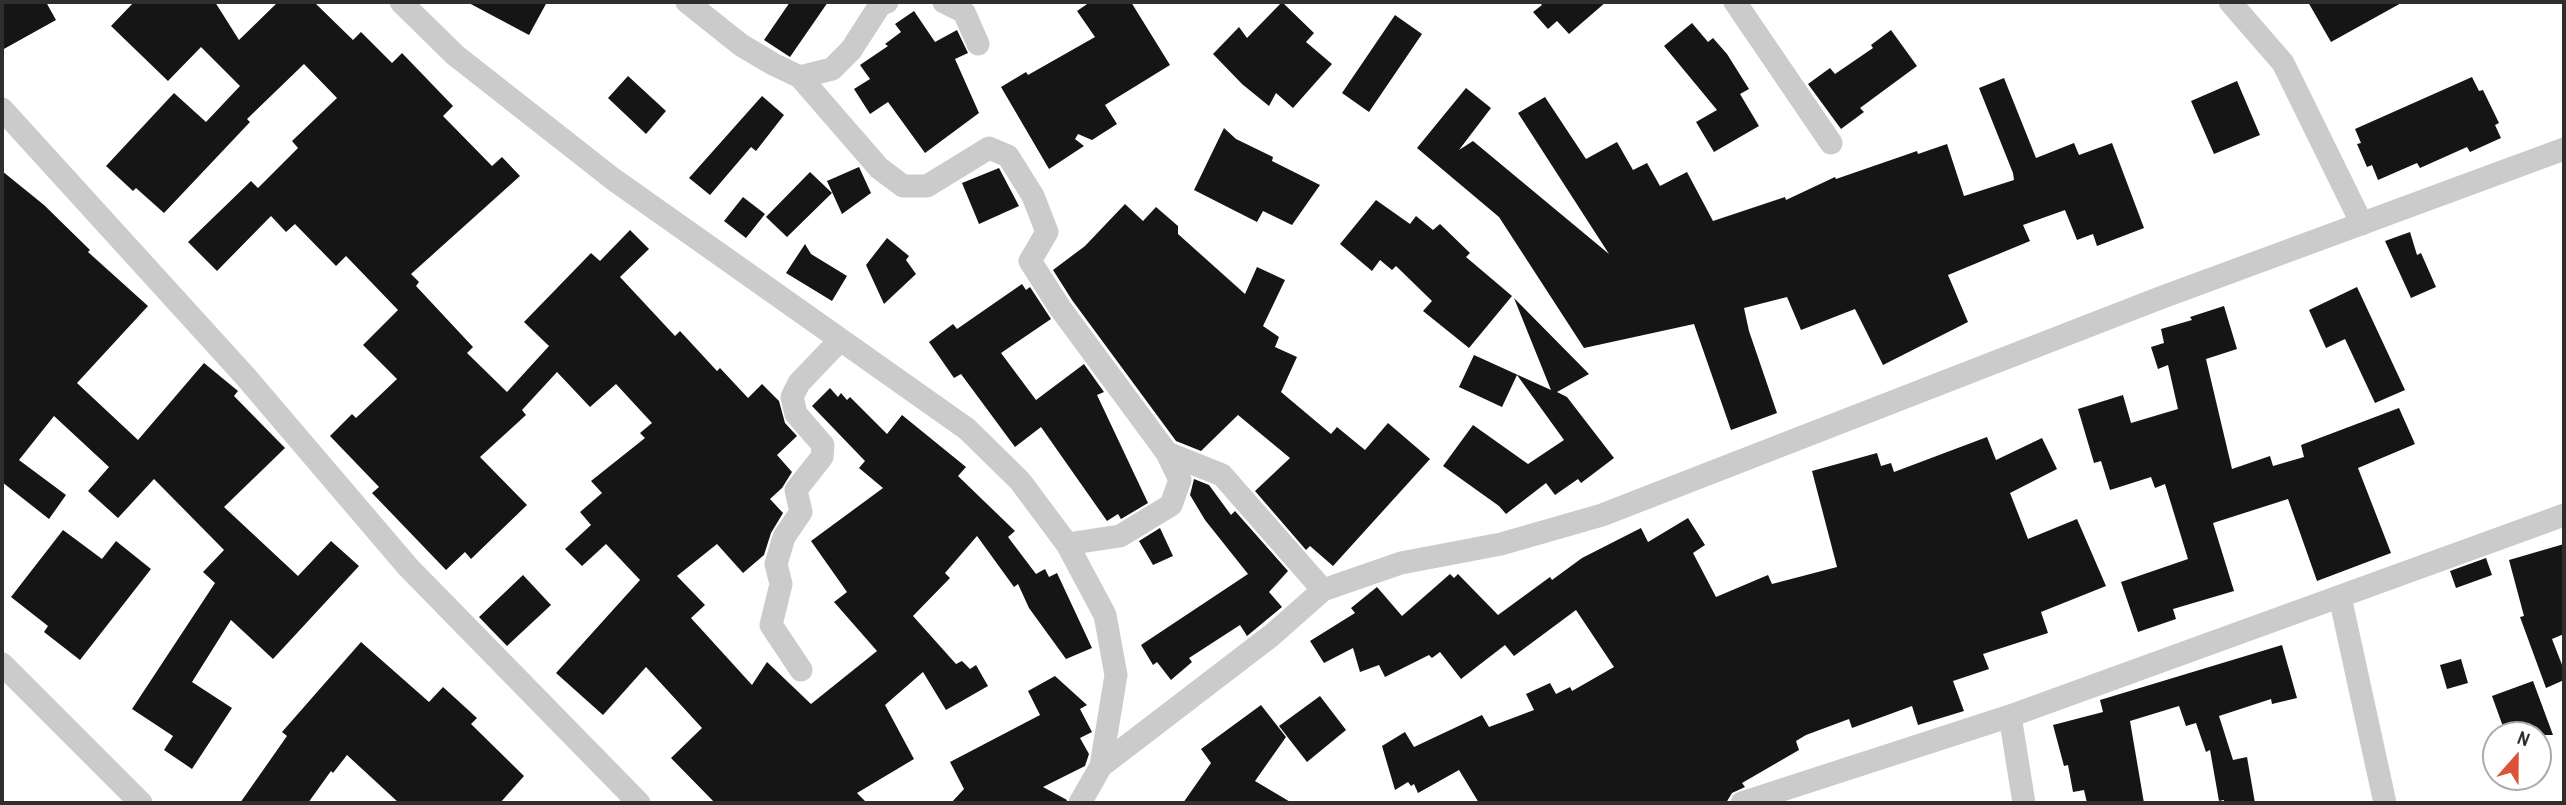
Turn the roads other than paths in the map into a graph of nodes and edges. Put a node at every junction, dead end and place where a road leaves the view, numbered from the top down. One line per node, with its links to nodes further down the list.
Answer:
1 (401, 2): 13 (street)
2 (687, 2): 8 (street)
3 (887, 2): 8 (street)
4 (944, 2): 7 (street)
5 (1735, 2): 10 (street)
6 (2230, 2): 12 (street)
7 (978, 44)
8 (800, 77): 14 (street)
9 (2, 109): 24 (street)
10 (1831, 143)
11 (2564, 149): 12 (street)
12 (2362, 224): 17 (street)
13 (841, 340): 16 (street); 20 (street)
14 (1167, 453): 16 (street); 17 (street)
15 (2564, 515): 18 (street)
16 (1067, 544): 22 (street)
17 (1323, 590): 22 (street)
18 (2340, 597): 21 (street); 28 (street)
19 (2, 664): 23 (street)
20 (801, 670)
21 (2010, 716): 26 (street); 27 (street)
22 (1101, 766): 25 (street)
23 (141, 803)
24 (639, 803)
25 (1080, 803)
26 (1742, 803)
27 (2024, 803)
28 (2385, 803)

